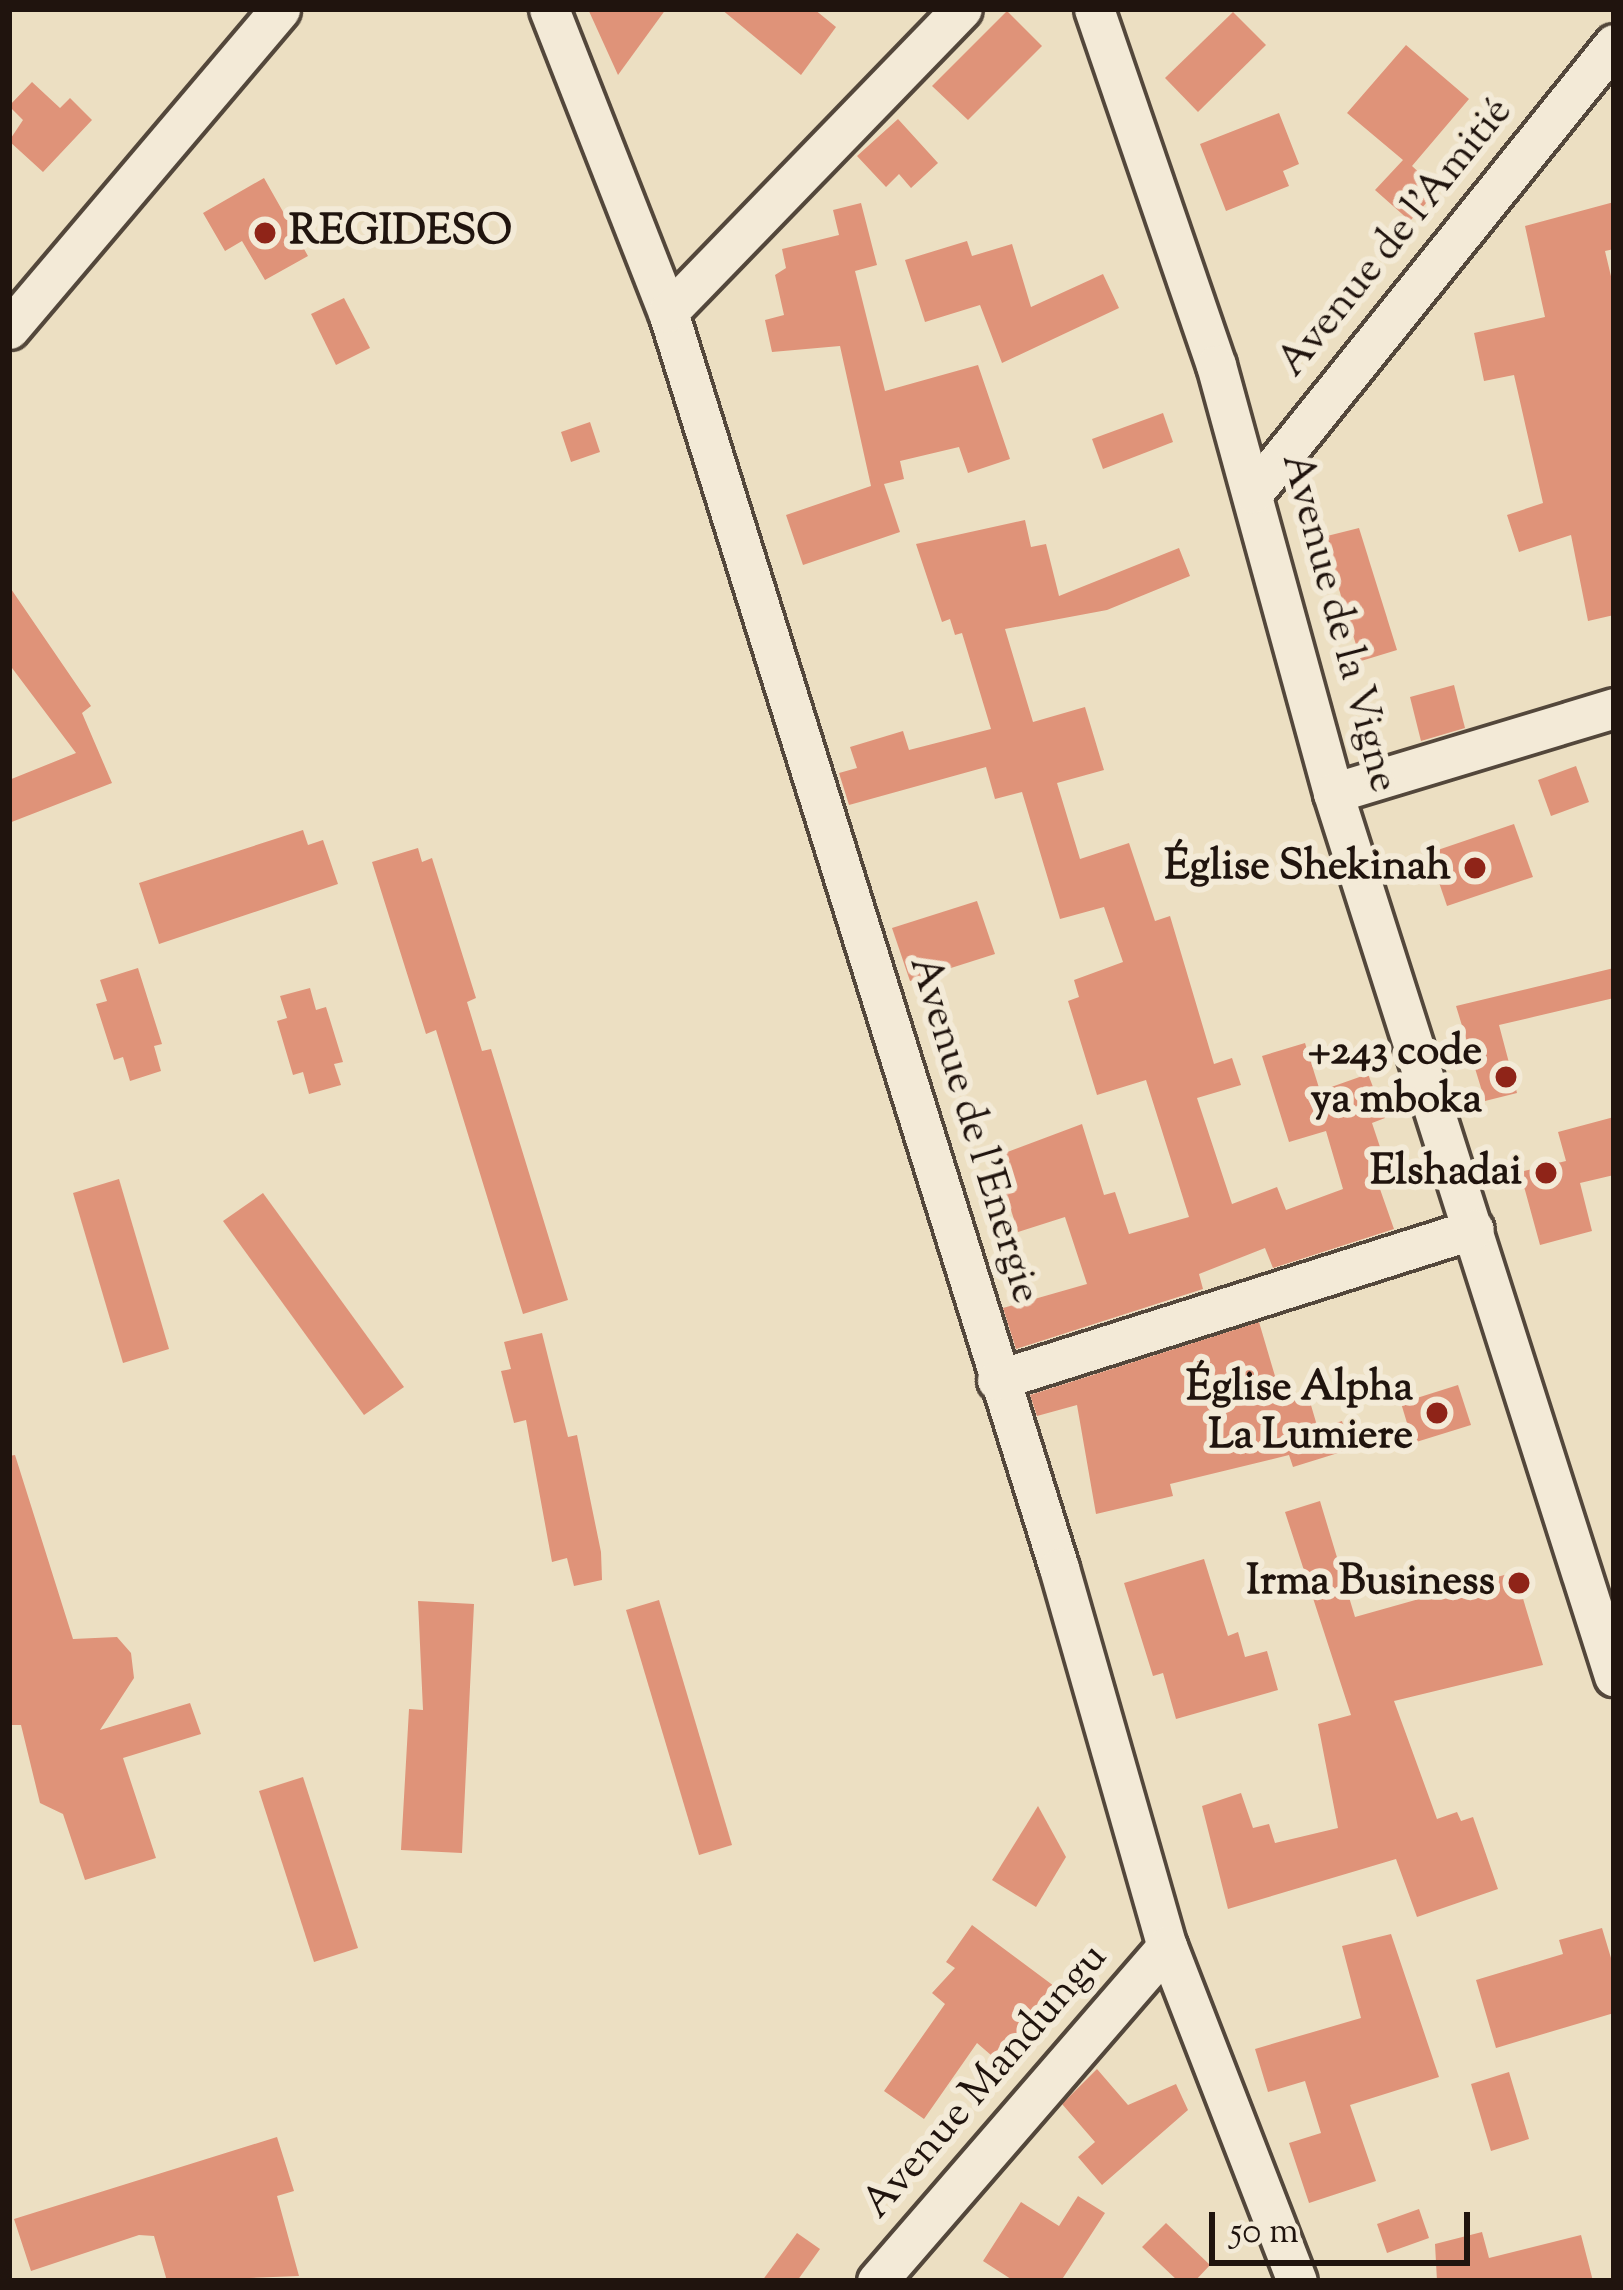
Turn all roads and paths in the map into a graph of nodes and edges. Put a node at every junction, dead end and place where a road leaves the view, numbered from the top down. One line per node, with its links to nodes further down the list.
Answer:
1 (280, 9): 7 (street)
2 (549, 9): 6 (street, Avenue de l'Energie)
3 (962, 9): 6 (street)
4 (1094, 9): 8 (street, Avenue de la Vigne)
5 (1614, 44): 8 (street, Avenue de l'Amitié)
6 (668, 312): 12 (street, Avenue de l'Energie)
7 (9, 328)
8 (1253, 493): 10 (street, Avenue de la Vigne)
9 (1614, 708): 10 (street)
10 (1334, 793): 11 (street, Avenue de la Vigne)
11 (1474, 1229): 12 (street); 13 (street, Avenue de la Vigne)
12 (997, 1380): 15 (street, Avenue de l'Energie)
13 (1597, 1550): 14 (street, Avenue de la Vigne)
14 (1614, 1676)
15 (1167, 1946): 16 (street, Avenue Mandungu); 17 (street, Avenue de l'Energie)
16 (877, 2281)
17 (1297, 2281)

